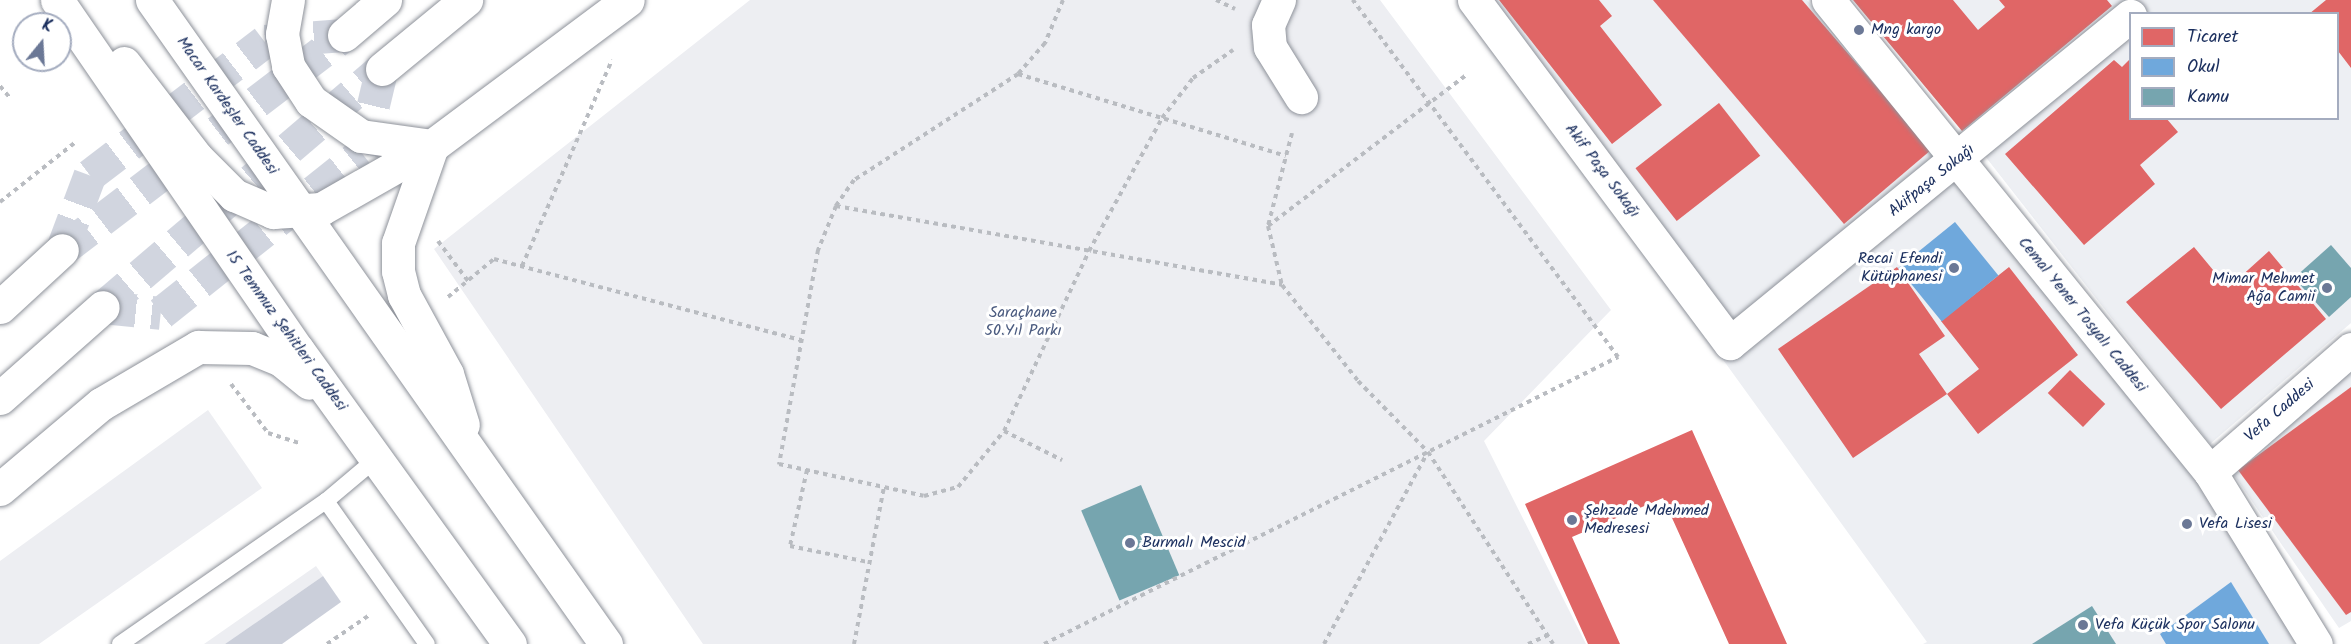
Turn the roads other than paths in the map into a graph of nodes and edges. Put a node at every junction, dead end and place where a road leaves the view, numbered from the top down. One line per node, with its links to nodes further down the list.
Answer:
1 (152, 0): 16 (main road, Macar Kardeşler Caddesi)
2 (288, 0): 14 (main road)
3 (385, 0): 11 (main road)
4 (466, 0): 12 (main road)
5 (628, 0): 14 (main road)
6 (1474, 0): 20 (main road, Akif Paşa Sokağı)
7 (1828, 0): 15 (main road, Cemal Yener Tosyalı Caddesi)
8 (62, 7): 16 (main road); 23 (main road, 15 Temmuz Şehitleri Caddesi)
9 (1274, 13): 13 (main road)
10 (2129, 15): 15 (main road, Akifpaşa Sokağı)
11 (344, 34)
12 (382, 69)
13 (1301, 97)
14 (432, 146): 16 (main road); 24 (main road)
15 (1958, 161): 20 (main road, Akifpaşa Sokağı); 26 (main road, Cemal Yener Tosyalı Caddesi)
16 (302, 211): 24 (main road)
17 (62, 250): 19 (main road)
18 (103, 306): 22 (main road)
19 (0, 307)
20 (1730, 343)
21 (2351, 349): 26 (main road, Vefa Caddesi)
22 (0, 398)
23 (342, 410): 25 (main road, 15 Temmuz Şehitleri Caddesi); 27 (main road)
24 (472, 453): 32 (main road)
25 (377, 458): 28 (lane); 31 (main road, 15 Temmuz Şehitleri Caddesi)
26 (2210, 472): 33 (main road, Cemal Yener Tosyalı Caddesi)
27 (0, 489)
28 (326, 501): 29 (lane); 30 (lane)
29 (120, 644)
30 (427, 644)
31 (510, 644)
32 (606, 644)
33 (2316, 644)

